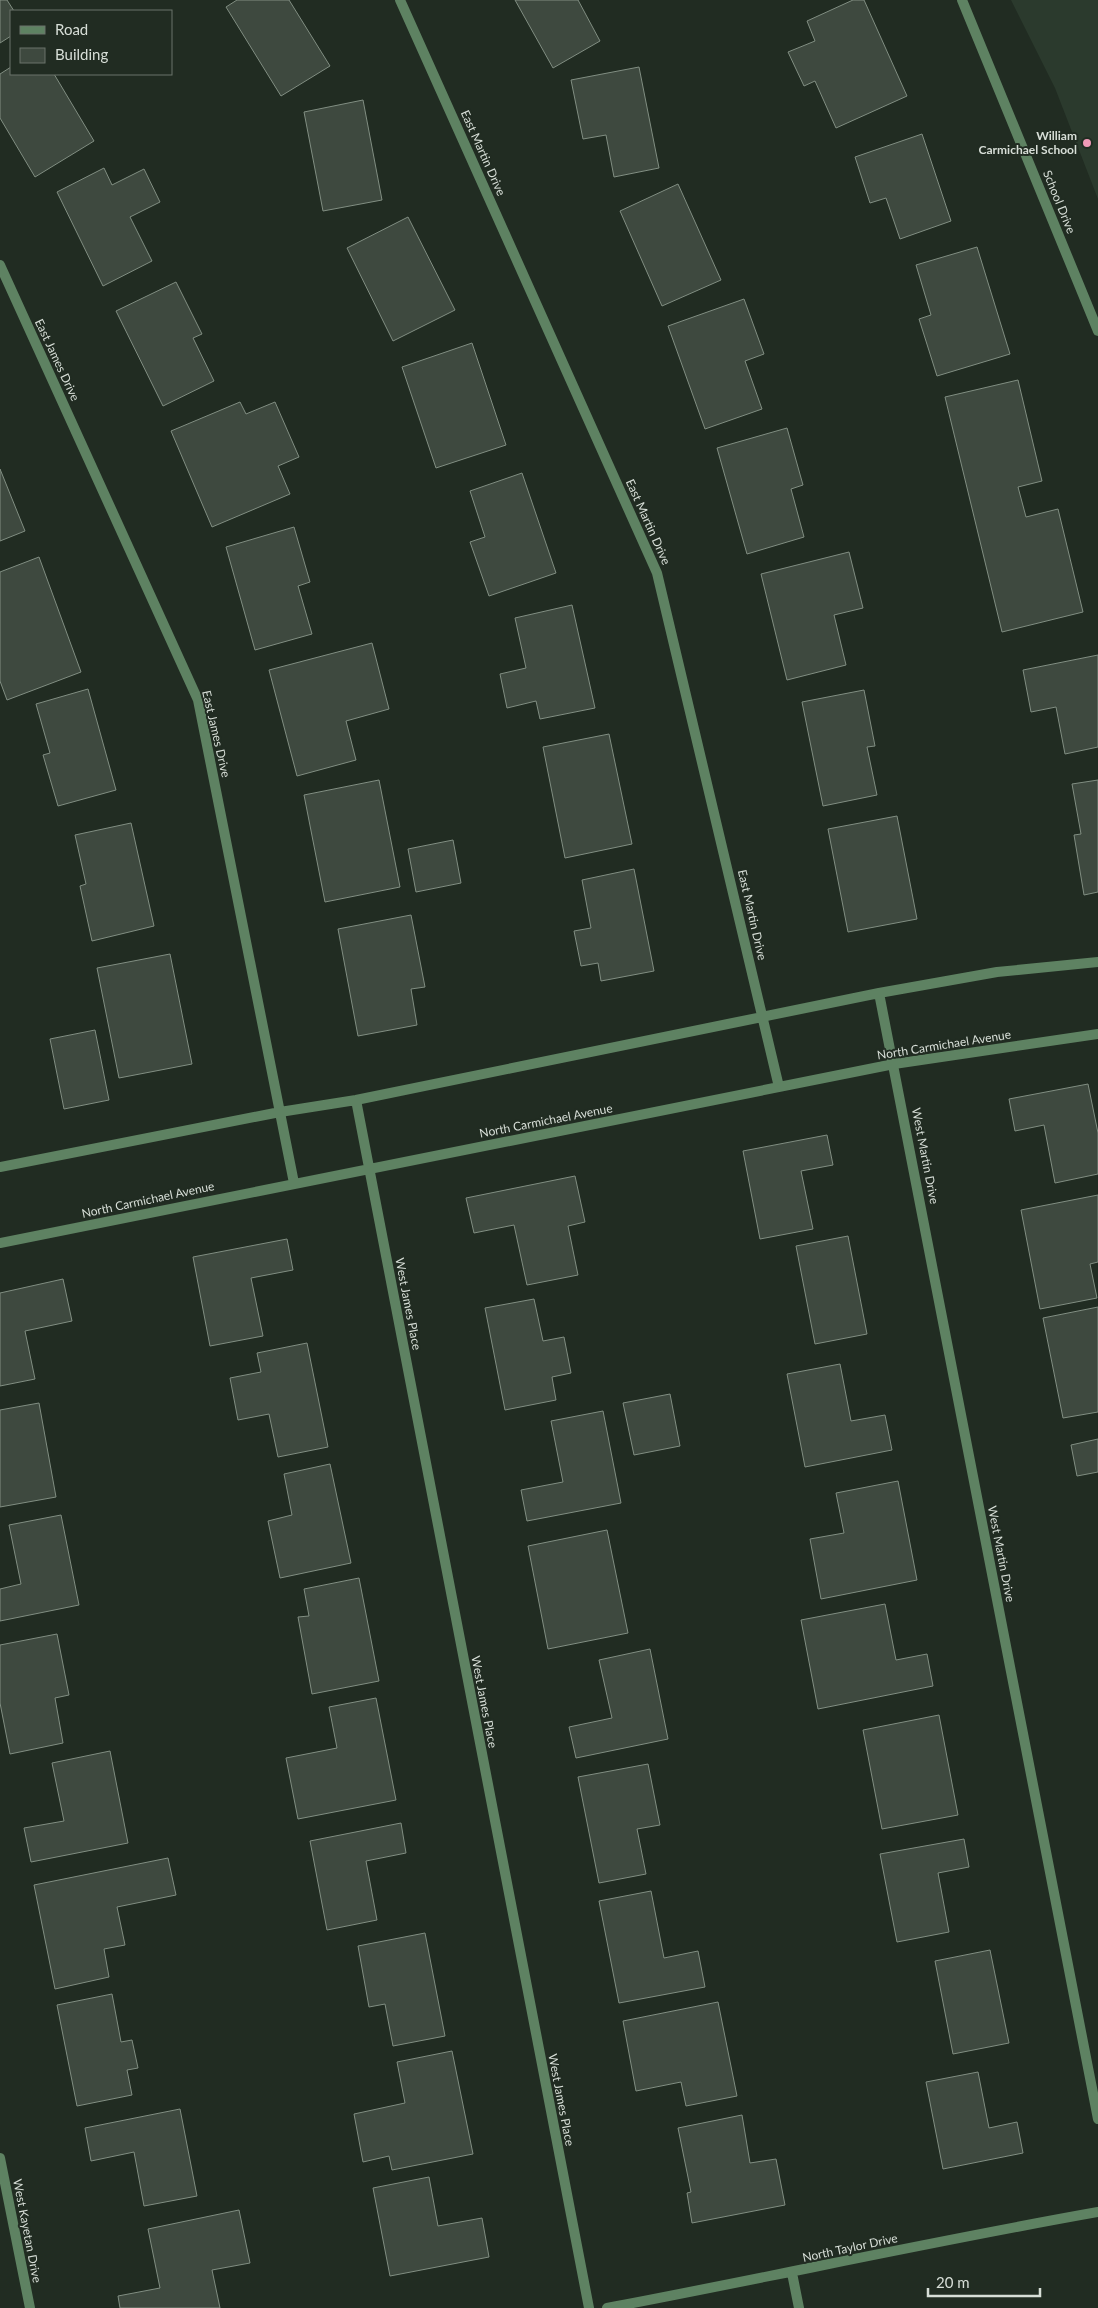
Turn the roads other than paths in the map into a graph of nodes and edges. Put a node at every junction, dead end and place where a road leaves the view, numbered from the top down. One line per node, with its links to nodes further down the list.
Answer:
1 (400, 0): 7 (street, East Martin Drive)
2 (962, 0): 4 (street, School Drive)
3 (0, 265): 12 (street, East James Drive)
4 (1098, 331)
5 (1098, 962): 6 (street)
6 (879, 993): 7 (street); 9 (street, West Martin Drive)
7 (763, 1016): 10 (street, East Martin Drive); 11 (street)
8 (1098, 1034): 9 (street, North Carmichael Avenue)
9 (894, 1064): 10 (street, North Carmichael Avenue); 17 (street, West Martin Drive)
10 (779, 1087): 14 (street, North Carmichael Avenue)
11 (356, 1100): 12 (street); 14 (street, West James Place)
12 (280, 1112): 13 (street); 15 (street, East James Drive)
13 (0, 1167)
14 (369, 1169): 15 (street, North Carmichael Avenue); 22 (street, West James Place)
15 (294, 1183): 16 (street, North Carmichael Avenue)
16 (0, 1243)
17 (1098, 2119)
18 (0, 2158): 21 (street, West Kayetan Drive)
19 (1098, 2212): 20 (street, North Taylor Drive)
20 (792, 2273): 23 (street, North Taylor Drive); 24 (street)
21 (30, 2308)
22 (588, 2308)
23 (607, 2308)
24 (799, 2308)

